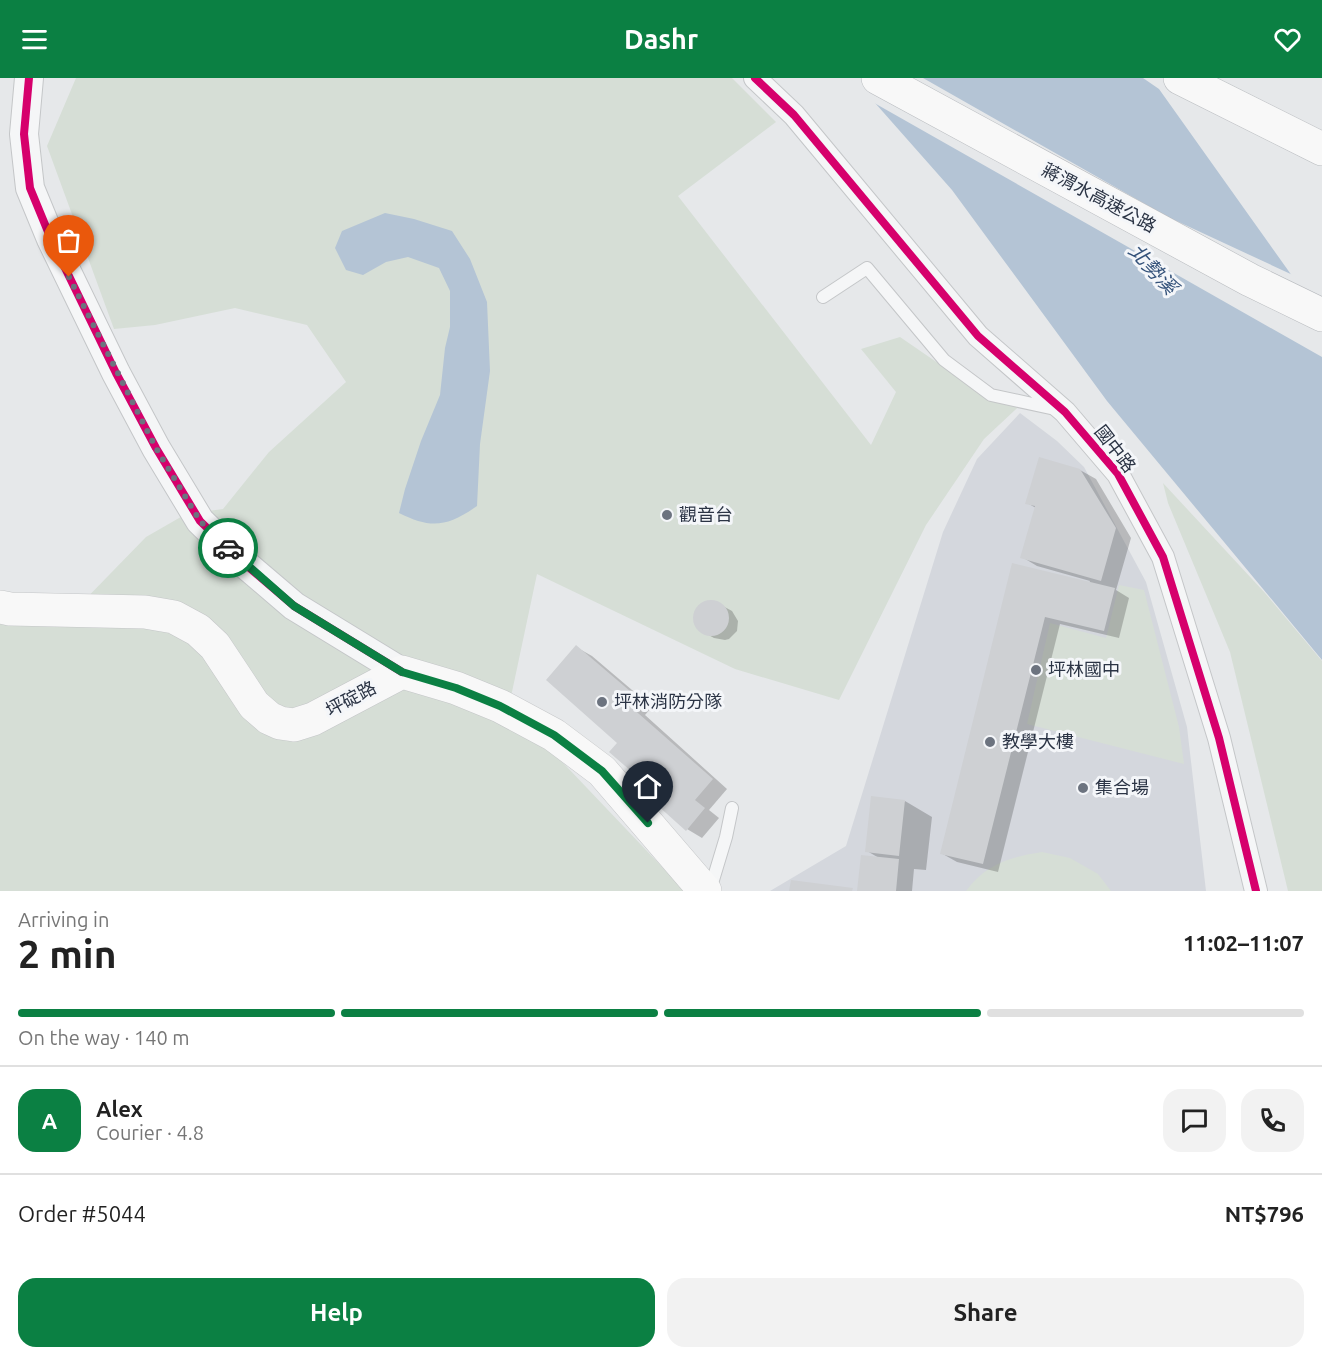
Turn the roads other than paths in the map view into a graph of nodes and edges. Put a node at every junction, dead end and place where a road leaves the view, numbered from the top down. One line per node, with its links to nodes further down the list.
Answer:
1 (29, 78): 10 (street)
2 (755, 78): 8 (street, 國中路)
3 (878, 78): 7 (main road, 蔣渭水高速公路)
4 (1180, 78): 5 (main road)
5 (1322, 149)
6 (823, 297): 8 (lane)
7 (1322, 315)
8 (1065, 412): 13 (street, 國中路)
9 (0, 607): 10 (main road, 坪碇路)
10 (402, 672): 12 (main road)
11 (732, 808): 12 (lane)
12 (707, 891)
13 (1256, 891)

